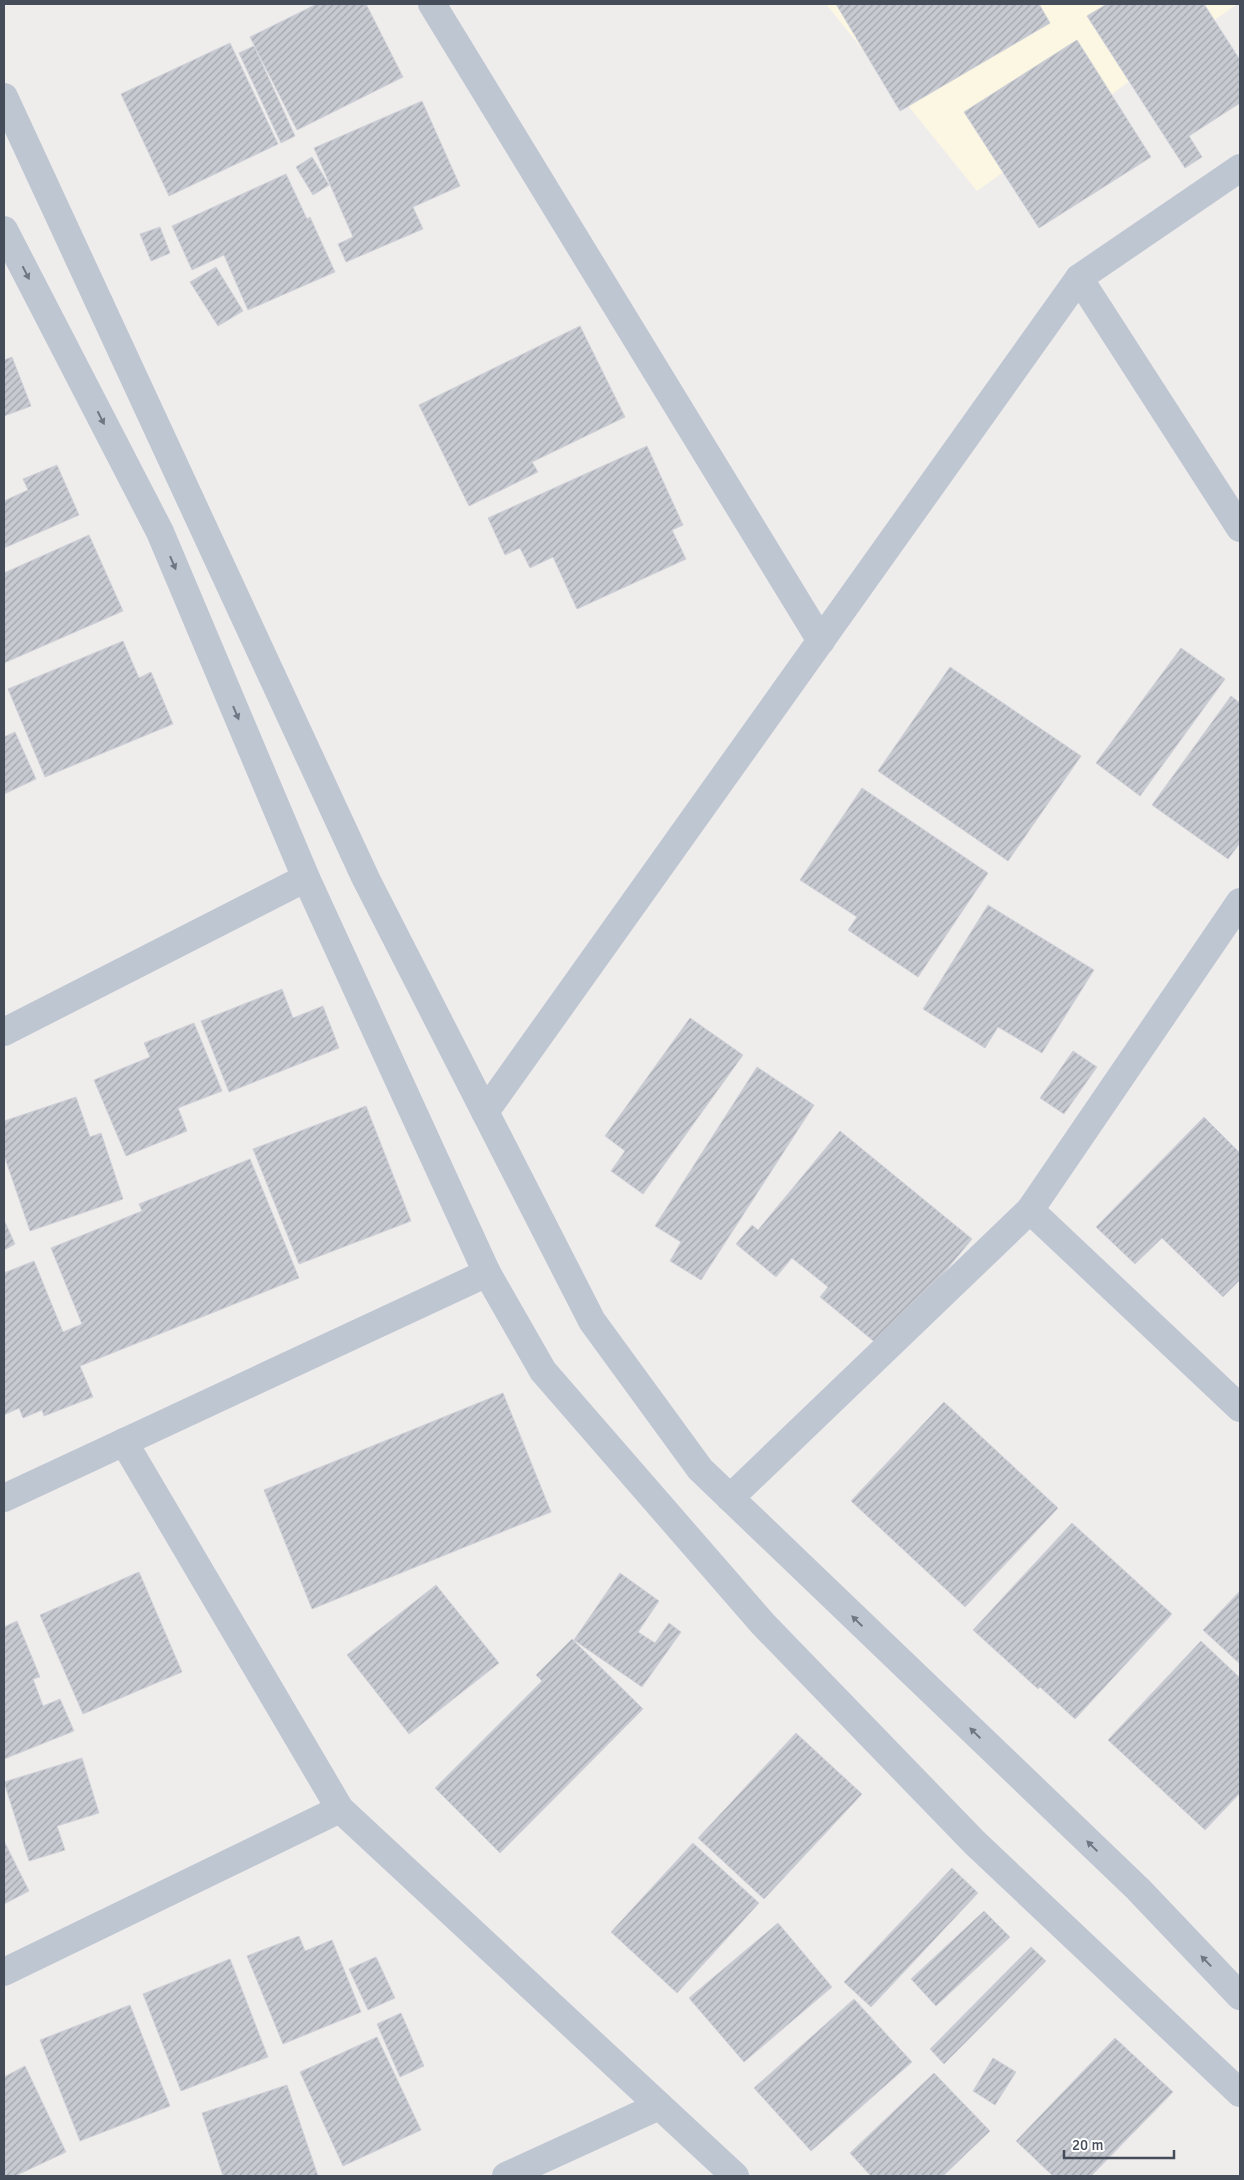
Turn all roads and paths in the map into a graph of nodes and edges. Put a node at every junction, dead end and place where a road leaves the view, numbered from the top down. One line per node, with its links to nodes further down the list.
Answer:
1 (432, 4): 7 (street)
2 (4, 97): 11 (street)
3 (1240, 168): 5 (street)
4 (4, 230): 8 (street, one-way to 8)
5 (1079, 278): 6 (street); 7 (street)
6 (1240, 528)
7 (821, 641): 11 (street)
8 (306, 878): 10 (street); 13 (street)
9 (1240, 902): 12 (street)
10 (4, 1032)
11 (485, 1112): 17 (street)
12 (1030, 1210): 14 (street); 17 (street)
13 (487, 1273): 15 (street); 21 (street)
14 (1240, 1408)
15 (124, 1442): 16 (street); 18 (street)
16 (4, 1498)
17 (730, 1498): 20 (street, one-way to 17)
18 (340, 1809): 19 (street); 22 (street)
19 (4, 1972)
20 (1240, 1996)
21 (1240, 2093)
22 (659, 2106): 23 (street); 24 (street)
23 (506, 2176)
24 (735, 2176)

